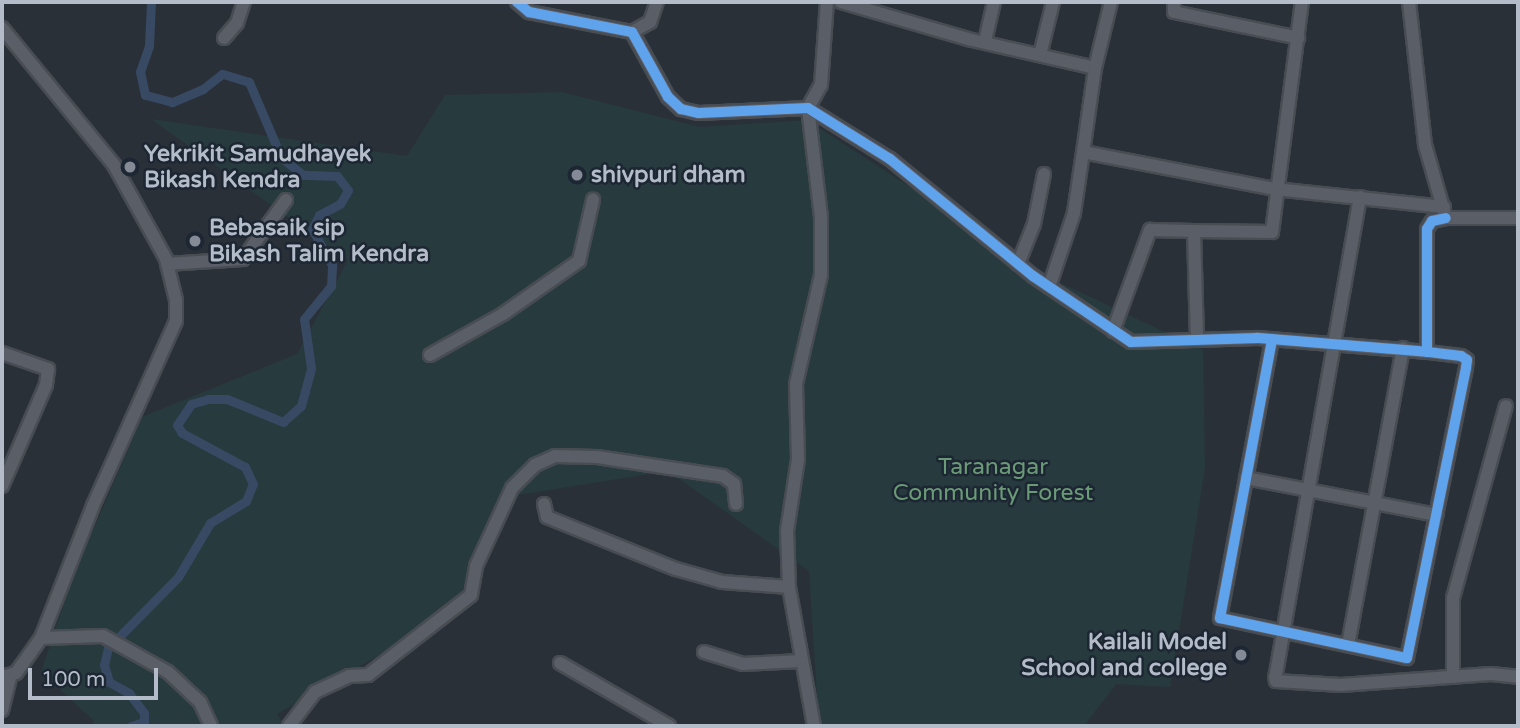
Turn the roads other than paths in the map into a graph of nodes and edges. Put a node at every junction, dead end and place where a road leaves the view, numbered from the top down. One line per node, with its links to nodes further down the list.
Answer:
1 (244, 2): 14 (street)
2 (517, 2): 13 (street)
3 (657, 2): 13 (street)
4 (827, 2): 19 (street)
5 (841, 2): 16 (street)
6 (994, 2): 16 (street)
7 (1053, 2): 17 (street)
8 (1111, 2): 18 (street)
9 (1174, 2): 15 (street)
10 (1302, 2): 15 (street)
11 (1409, 2): 26 (street)
12 (2, 28): 29 (street)
13 (632, 32): 19 (street)
14 (224, 38)
15 (1298, 38): 22 (street)
16 (985, 41): 17 (street)
17 (1040, 55): 18 (street)
18 (1095, 68): 20 (street)
19 (808, 108): 30 (street); 48 (street)
20 (1083, 152): 22 (street); 31 (street)
21 (1044, 174): 30 (street)
22 (1275, 189): 23 (street); 28 (street)
23 (1360, 197): 26 (street); 35 (street)
24 (286, 200): 29 (street)
25 (593, 200): 39 (street)
26 (1445, 212): 27 (street); 37 (street)
27 (1518, 218)
28 (1194, 231): 32 (street); 33 (street)
29 (167, 264): 50 (street)
30 (1018, 264): 31 (street)
31 (1049, 287): 32 (street)
32 (1112, 331): 33 (street)
33 (1197, 338): 34 (street)
34 (1272, 340): 35 (street); 41 (street)
35 (1337, 345): 36 (street); 43 (street)
36 (1403, 348): 37 (street); 44 (street)
37 (1427, 352): 47 (street)
38 (2, 353): 42 (street)
39 (430, 355)
40 (1506, 406): 56 (street)
41 (1246, 478): 43 (street); 49 (street)
42 (2, 486)
43 (1308, 488): 44 (street); 49 (street)
44 (1374, 500): 47 (street); 51 (street)
45 (736, 503): 60 (street)
46 (544, 504): 48 (street)
47 (1436, 516): 51 (street)
48 (789, 587): 53 (street)
49 (1281, 631): 51 (street); 56 (street)
50 (41, 638): 55 (street); 59 (street)
51 (1348, 645)
52 (704, 652): 53 (street)
53 (801, 661): 62 (street)
54 (560, 663): 61 (street)
55 (6, 677): 58 (street)
56 (1453, 677): 57 (street)
57 (1518, 677)
58 (2, 710)
59 (211, 726)
60 (289, 726)
61 (669, 726)
62 (814, 726)

